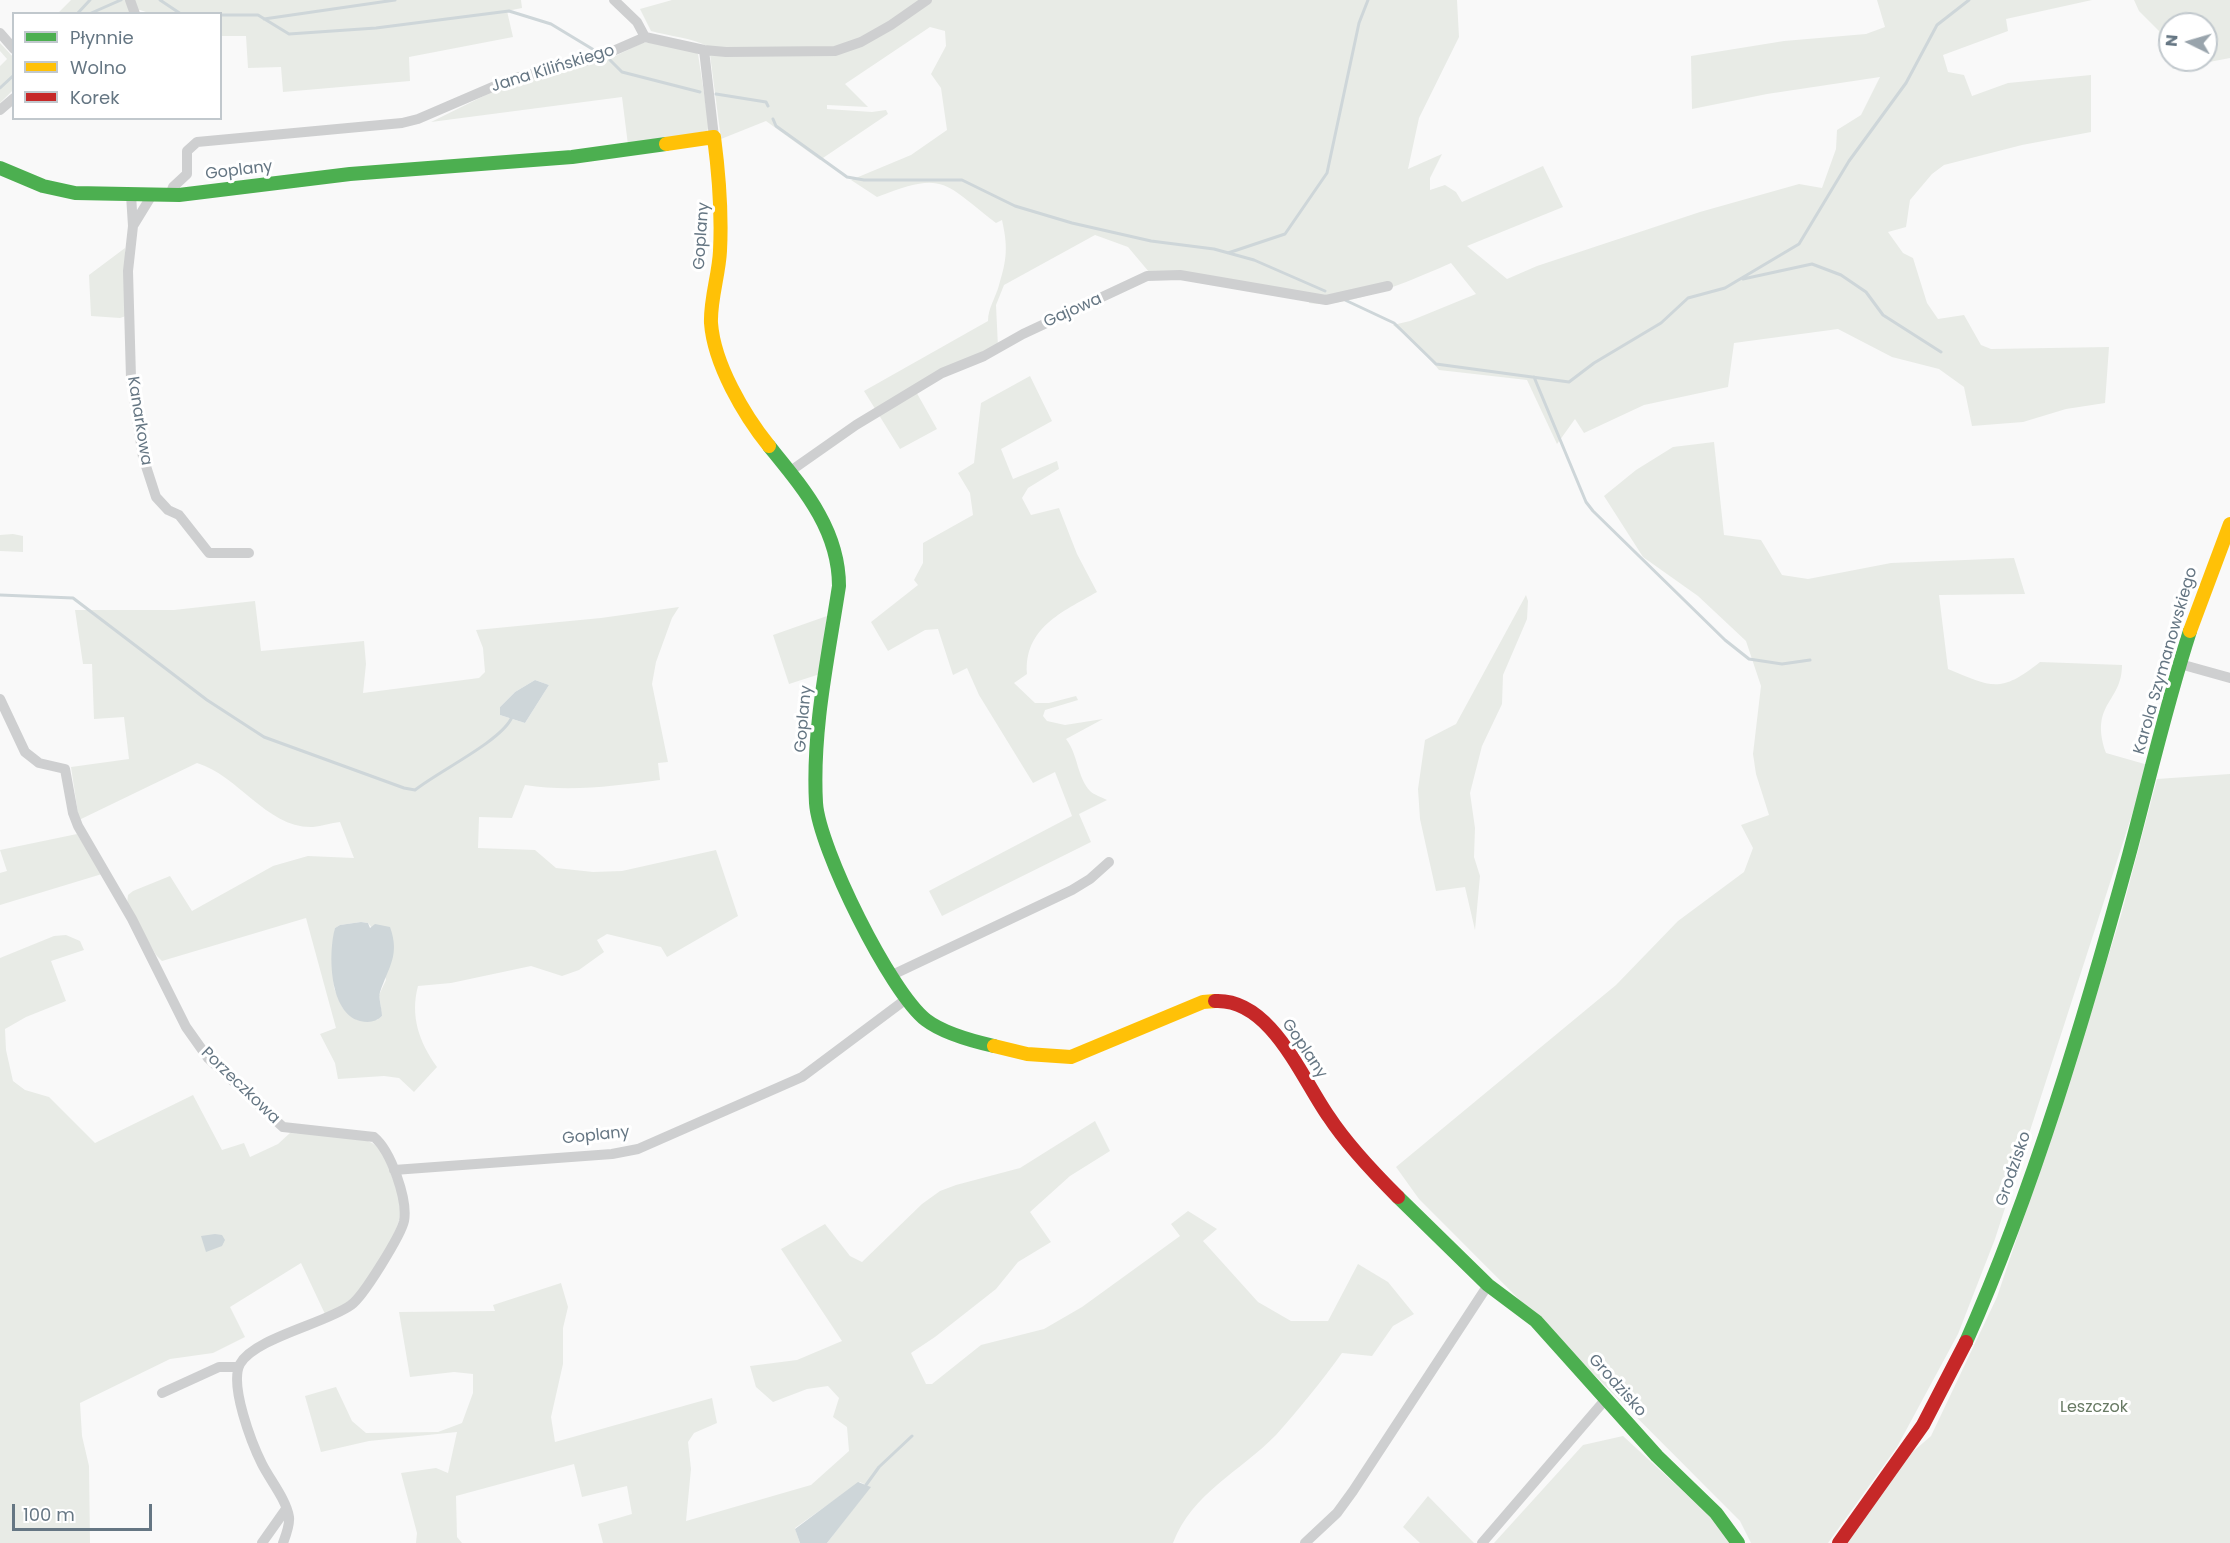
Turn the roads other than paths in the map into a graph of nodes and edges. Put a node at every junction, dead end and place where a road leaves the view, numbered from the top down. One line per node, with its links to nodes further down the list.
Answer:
1 (614, 0): 4 (street)
2 (927, 0): 6 (street)
3 (0, 33): 5 (street)
4 (645, 37): 6 (street); 13 (street, Jana Kilińskiego)
5 (12, 47)
6 (704, 50): 9 (street)
7 (12, 100): 8 (street)
8 (0, 110)
9 (714, 137): 13 (street, Goplany); 16 (street, Goplany)
10 (0, 168): 11 (street, Goplany)
11 (131, 195): 12 (street, Goplany); 14 (street, Kanarkowa)
12 (152, 195): 13 (street, Goplany); 14 (street, Kanarkowa)
13 (170, 195)
14 (133, 226): 18 (street, Kanarkowa)
15 (1388, 286): 16 (street, Gajowa)
16 (789, 472): 24 (street, Goplany)
17 (2230, 524): 19 (street, Karola Szymanowskiego)
18 (249, 553)
19 (2180, 664): 20 (street); 22 (street, Karola Szymanowskiego)
20 (2230, 678)
21 (0, 699): 26 (street, Porzeczkowa)
22 (2151, 776): 38 (street, Grodzisko)
23 (1109, 862): 24 (street)
24 (890, 976): 25 (street, Goplany)
25 (905, 1000): 26 (street, Goplany); 27 (street, Goplany)
26 (394, 1170): 29 (street, Porzeczkowa)
27 (1377, 1176): 28 (street, Grodzisko)
28 (1488, 1286): 31 (street, Grodzisko); 35 (street)
29 (238, 1367): 30 (street); 32 (street)
30 (162, 1393)
31 (1605, 1400): 36 (street); 37 (street, Grodzisko)
32 (286, 1509): 33 (street); 34 (street)
33 (262, 1543)
34 (284, 1543)
35 (1305, 1543)
36 (1482, 1543)
37 (1738, 1543)
38 (1839, 1543)

